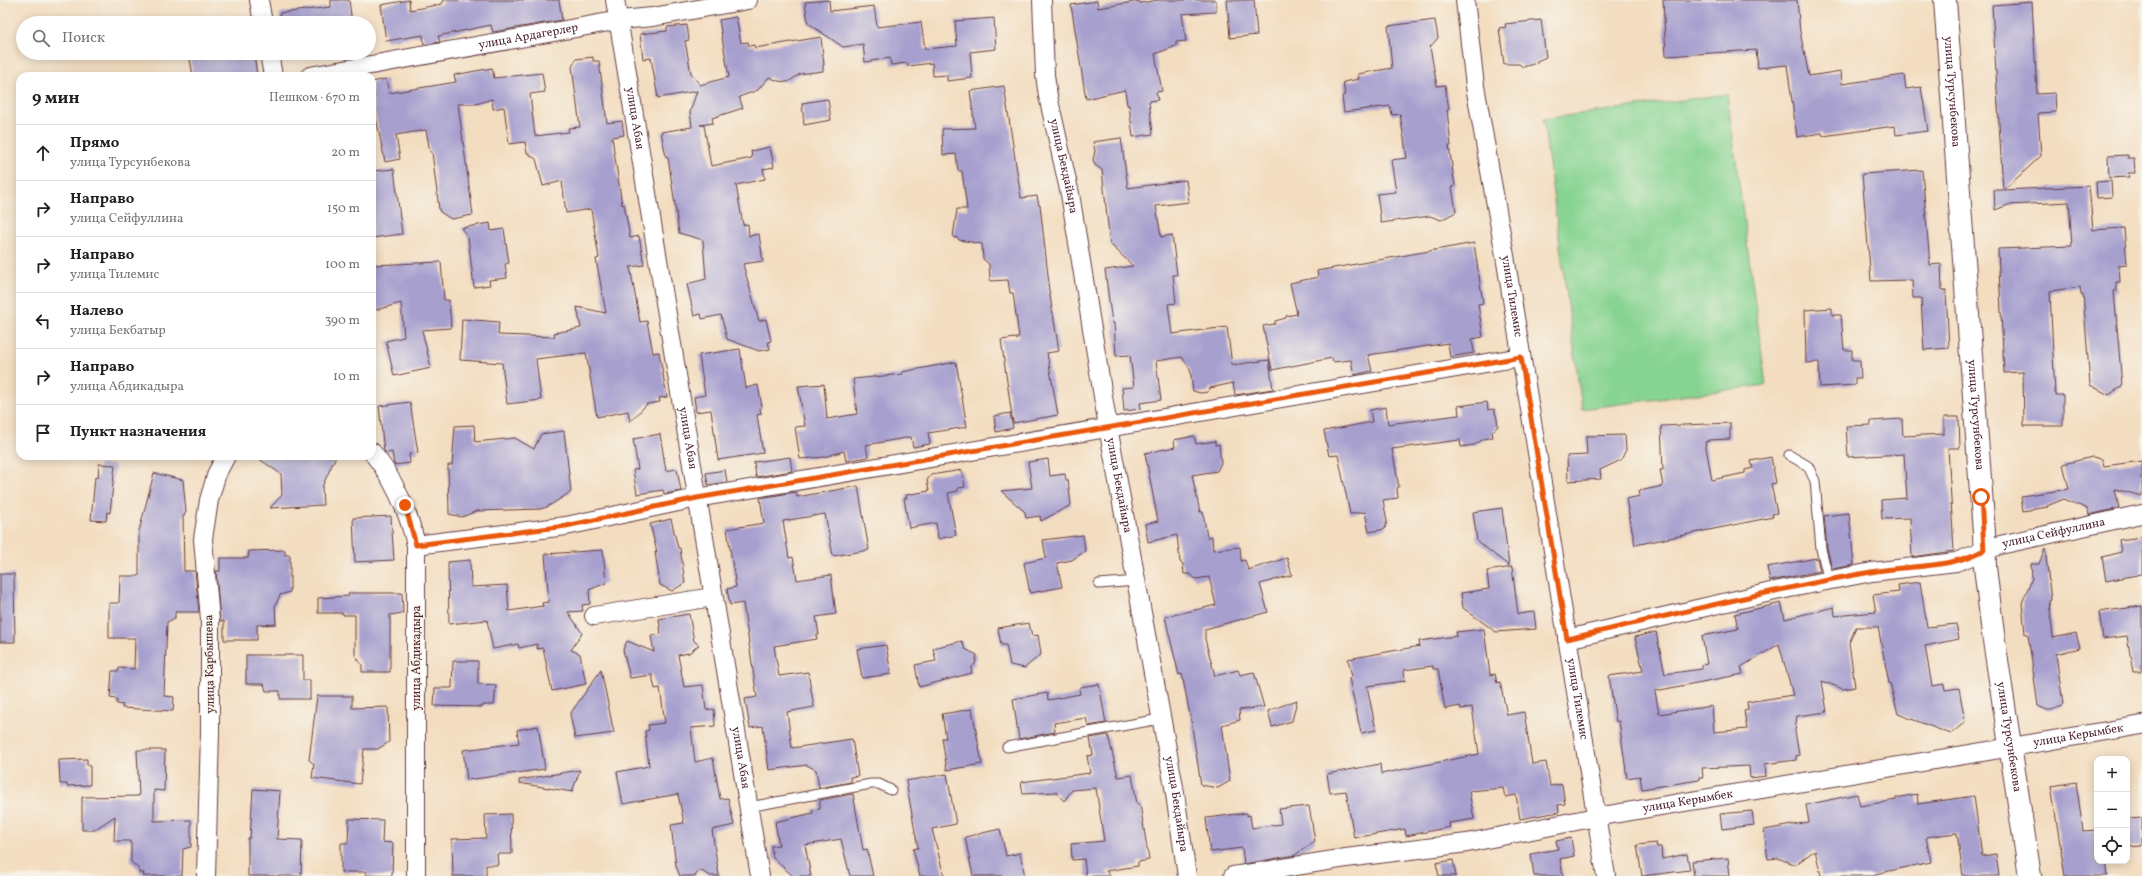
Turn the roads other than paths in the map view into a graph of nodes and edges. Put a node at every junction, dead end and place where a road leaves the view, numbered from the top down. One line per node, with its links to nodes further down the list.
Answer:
1 (259, 0): 7 (street)
2 (615, 0): 8 (street, улица Абая)
3 (748, 0): 8 (street, улица Ардагерлер)
4 (1042, 0): 13 (street, улица Бекдайыра)
5 (1464, 0): 12 (street, улица Тилемис)
6 (1945, 0): 20 (street, улица Турсунбекова)
7 (262, 16)
8 (620, 20): 11 (street, улица Ардагерлер); 17 (street, улица Абая)
9 (270, 60): 10 (street)
10 (272, 72)
11 (332, 72)
12 (1521, 357): 13 (street); 26 (street, улица Тилемис)
13 (1108, 427): 17 (street); 21 (street, улица Бекдайыра)
14 (1790, 455): 22 (lane)
15 (376, 457): 19 (street, улица Абдикадыра)
16 (224, 460): 34 (street, улица Карбышева)
17 (697, 498): 19 (street); 24 (street, улица Абая)
18 (2142, 514): 20 (street, улица Сейфуллина)
19 (416, 545): 35 (street, улица Абдикадыра)
20 (1984, 550): 22 (street, улица Сейфуллина); 30 (street, улица Турсунбекова)
21 (1137, 581): 23 (lane); 27 (street, улица Бекдайыра)
22 (1829, 581): 26 (street, улица Сейфуллина)
23 (1099, 584)
24 (713, 597): 25 (street); 32 (street, улица Абая)
25 (594, 616)
26 (1567, 639): 33 (street, улица Тилемис)
27 (1160, 719): 29 (lane); 37 (street, улица Бекдайыра)
28 (2142, 725): 30 (street, улица Керымбек)
29 (1007, 747)
30 (2010, 747): 33 (street, улица Керымбек); 40 (street, улица Турсунбекова)
31 (891, 790): 32 (lane)
32 (749, 807): 36 (street, улица Абая)
33 (1596, 817): 38 (street, улица Керымбек); 39 (street, улица Тилемис)
34 (206, 876)
35 (416, 876)
36 (760, 876)
37 (1187, 876)
38 (1233, 876)
39 (1606, 876)
40 (2030, 876)

